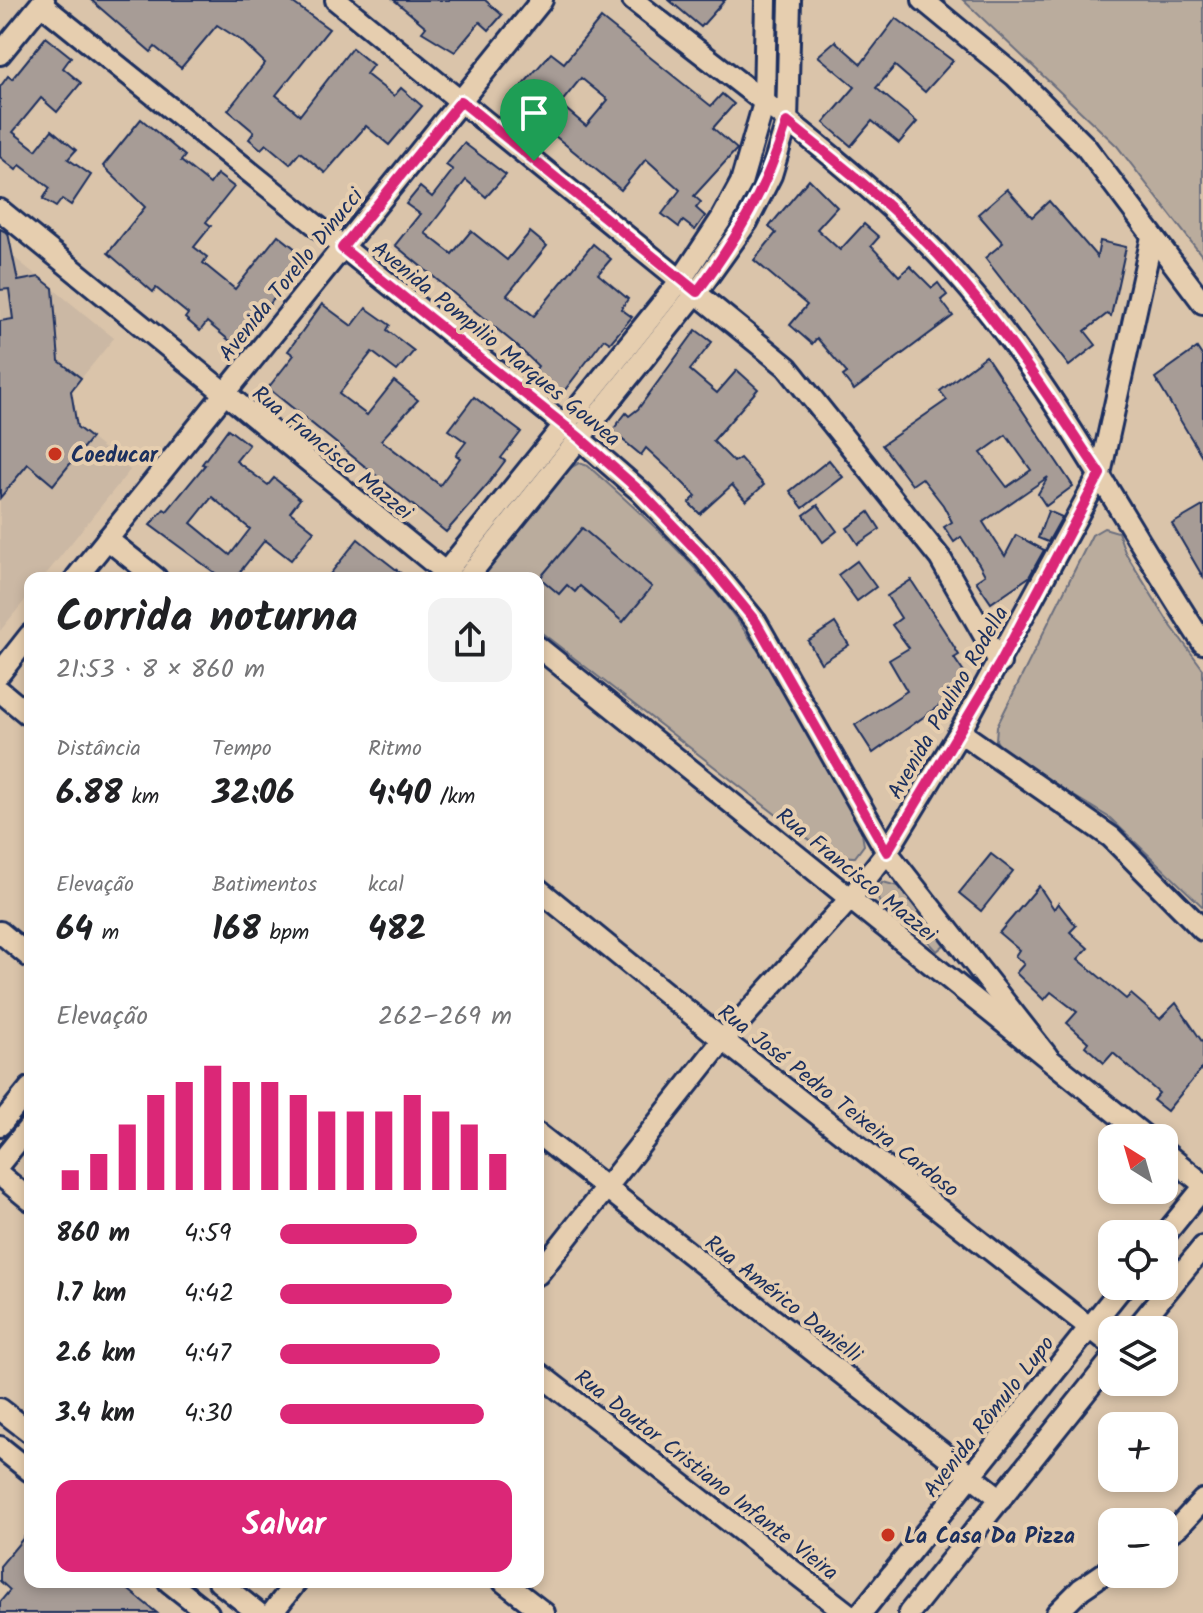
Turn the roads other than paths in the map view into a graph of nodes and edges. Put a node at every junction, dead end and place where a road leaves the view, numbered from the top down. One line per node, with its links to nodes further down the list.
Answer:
1 (336, 0): 9 (street)
2 (542, 0): 9 (street, Avenida Torello Dinucci)
3 (633, 0): 10 (street)
4 (766, 0): 10 (street)
5 (790, 0): 11 (street)
6 (923, 0): 13 (street)
7 (43, 2): 8 (street); 14 (street, Avenida Pompilio Marques Gouvea)
8 (0, 54)
9 (461, 101): 14 (street, Avenida Torello Dinucci); 15 (street)
10 (764, 103): 11 (street); 15 (street)
11 (787, 122): 15 (street); 20 (street)
12 (0, 210): 17 (street, Rua Francisco Mazzei)
13 (1152, 237): 16 (street); 20 (street, Avenida Paulino Rodella)
14 (342, 248): 17 (street, Avenida Torello Dinucci); 18 (street, Avenida Pompilio Marques Gouvea)
15 (689, 286): 18 (street); 19 (street); 30 (street)
16 (1203, 303)
17 (225, 395): 21 (street, Avenida Torello Dinucci); 24 (street, Rua Francisco Mazzei)
18 (563, 424): 19 (street, Avenida Pompilio Marques Gouvea); 25 (street)
19 (580, 438): 26 (street); 35 (street, Avenida Pompilio Marques Gouvea)
20 (1100, 474): 28 (street); 30 (street, Avenida Paulino Rodella)
21 (107, 539): 22 (street, Avenida Torello Dinucci); 23 (street)
22 (81, 572)
23 (148, 572)
24 (441, 572)
25 (449, 572)
26 (472, 572)
27 (24, 643): 31 (street)
28 (1203, 643)
29 (544, 652): 37 (street, Rua Francisco Mazzei)
30 (1000, 663): 34 (street, Avenida Paulino Rodella)
31 (0, 673)
32 (0, 691): 33 (street)
33 (24, 711)
34 (960, 732): 35 (street, Avenida Paulino Rodella); 38 (street)
35 (887, 852): 37 (street, Avenida Paulino Rodella); 42 (street, Avenida Pompilio Marques Gouvea)
36 (544, 894): 41 (street, Rua José Pedro Teixeira Cardoso)
37 (849, 900): 41 (street, Avenida Paulino Rodella); 42 (street, Rua Francisco Mazzei)
38 (1203, 930)
39 (0, 932): 40 (street)
40 (24, 952)
41 (723, 1040): 52 (street, Avenida Paulino Rodella); 59 (street, Rua José Pedro Teixeira Cardoso)
42 (1047, 1056): 44 (street, Rua Francisco Mazzei)
43 (24, 1095): 45 (street)
44 (1130, 1124)
45 (0, 1125)
46 (24, 1133): 48 (street)
47 (544, 1139): 52 (street, Rua Américo Danielli)
48 (0, 1163)
49 (1178, 1164): 51 (street)
50 (0, 1175): 53 (street)
51 (1203, 1186): 54 (street)
52 (604, 1188): 56 (street, Avenida Paulino Rodella); 67 (street, Rua Américo Danielli)
53 (24, 1195)
54 (1176, 1220)
55 (1203, 1247): 58 (street)
56 (544, 1266)
57 (1111, 1300): 59 (street, Avenida Rômulo Lupo)
58 (1146, 1316)
59 (1089, 1326): 60 (street, Rua José Pedro Teixeira Cardoso); 67 (street, Avenida Rômulo Lupo)
60 (1098, 1333)
61 (1098, 1377): 68 (street)
62 (544, 1378): 80 (street, Rua Doutor Cristiano Infante Vieira)
63 (0, 1409): 64 (street)
64 (24, 1427)
65 (0, 1447): 66 (street)
66 (24, 1466)
67 (972, 1475): 68 (street, Rua Américo Danielli); 81 (street, Avenida Rômulo Lupo)
68 (1001, 1499): 82 (street)
69 (1203, 1500): 70 (street)
70 (1178, 1526)
71 (1098, 1577): 83 (street)
72 (177, 1588): 76 (street)
73 (227, 1588): 77 (street)
74 (291, 1588): 78 (street)
75 (512, 1588): 79 (street)
76 (208, 1613)
77 (258, 1613)
78 (272, 1613)
79 (544, 1613)
80 (847, 1613)
81 (861, 1613)
82 (909, 1613)
83 (1057, 1613)

